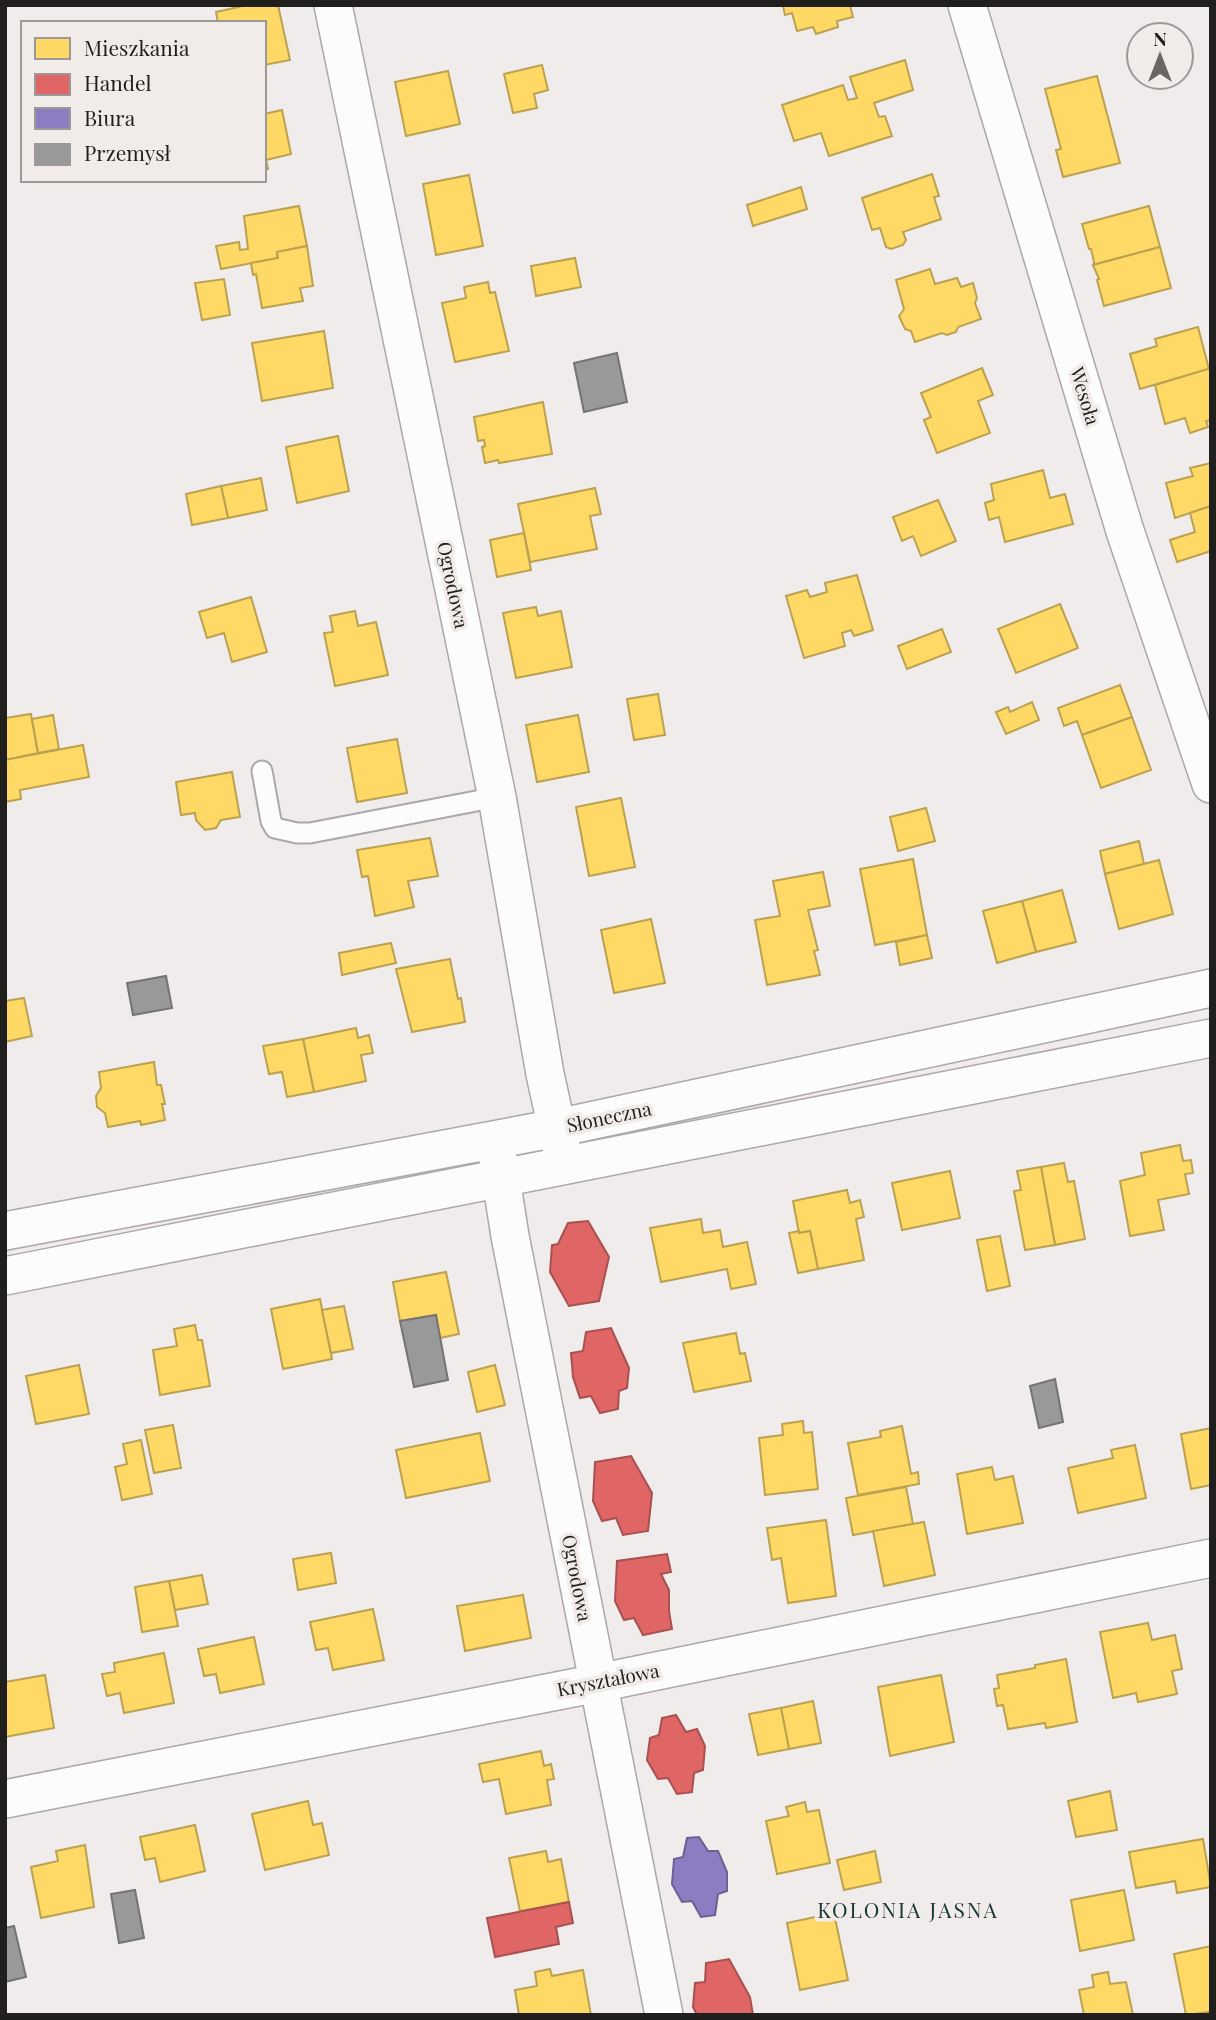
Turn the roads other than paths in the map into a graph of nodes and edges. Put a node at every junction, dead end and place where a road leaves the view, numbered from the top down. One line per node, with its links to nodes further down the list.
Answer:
1 (333, 5): 5 (street, Ogrodowa)
2 (967, 5): 4 (street, Wesoła)
3 (262, 771): 5 (lane)
4 (1211, 784)
5 (497, 797): 8 (street, Ogrodowa)
6 (1211, 988): 8 (street, Słoneczna)
7 (1211, 1038): 10 (street, Słoneczna)
8 (557, 1128): 9 (street, Słoneczna); 10 (street, Ogrodowa)
9 (494, 1140): 11 (street, Ogrodowa); 12 (street, Słoneczna)
10 (565, 1166): 11 (street, Słoneczna)
11 (501, 1178): 13 (street, Słoneczna); 15 (street, Ogrodowa)
12 (5, 1231)
13 (5, 1276)
14 (1211, 1559): 15 (street, Kryształowa)
15 (598, 1683): 16 (street, Kryształowa); 17 (street, Ogrodowa)
16 (5, 1799)
17 (664, 2015)

